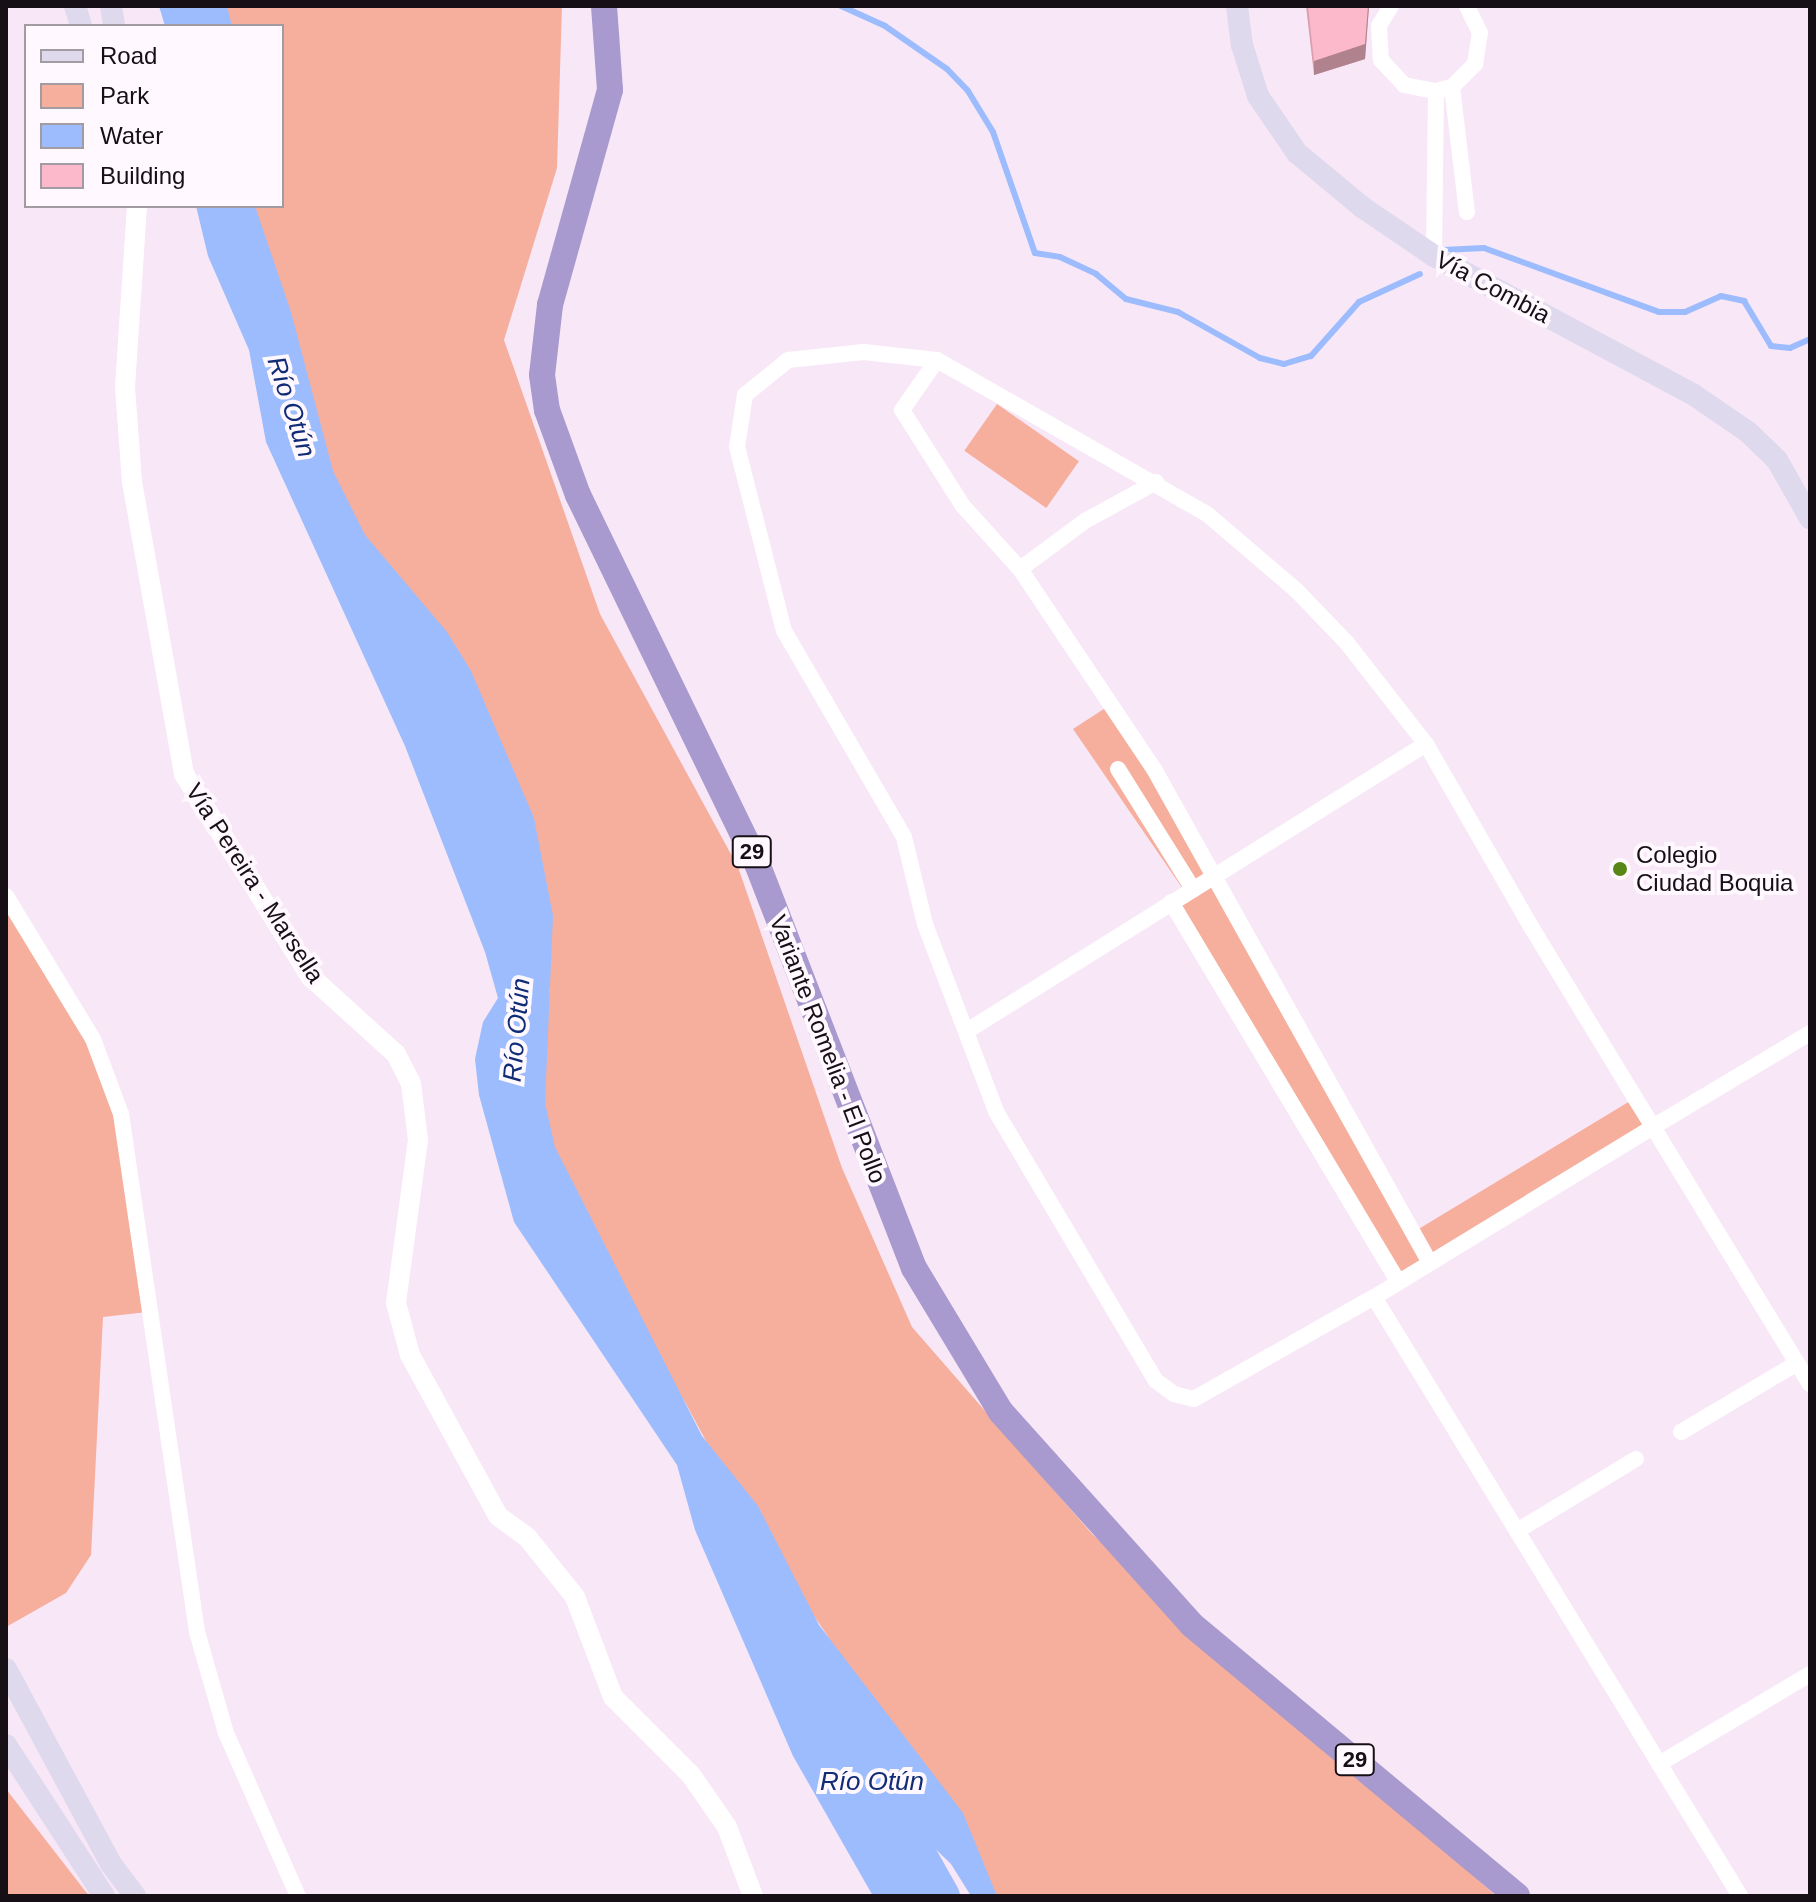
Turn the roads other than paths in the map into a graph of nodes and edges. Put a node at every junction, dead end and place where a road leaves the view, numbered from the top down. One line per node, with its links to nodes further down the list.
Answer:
1 (604, 6): 38 (highway, Variante Romelia - El Pollo / 29)
2 (1237, 6): 8 (main road, Vía Combia)
3 (1391, 6): 5 (street)
4 (1467, 6): 5 (street)
5 (1444, 89): 7 (street); 8 (street)
6 (137, 208): 37 (street, Vía Pereira - Marsella)
7 (1467, 212)
8 (1434, 256): 11 (main road, Vía Combia)
9 (937, 360): 10 (street); 12 (street); 19 (street)
10 (1156, 482): 12 (street); 13 (street)
11 (1810, 518)
12 (1020, 569): 15 (street)
13 (1426, 744): 15 (street); 21 (street)
14 (1118, 769): 16 (street)
15 (1214, 876): 16 (street); 22 (street)
16 (1193, 889): 18 (street)
17 (6, 896): 36 (street)
18 (1171, 902): 19 (street); 23 (street)
19 (967, 1031): 24 (street)
20 (1810, 1033): 21 (street)
21 (1653, 1127): 22 (street); 25 (street)
22 (1430, 1263): 23 (street)
23 (1398, 1282): 24 (street)
24 (1374, 1297): 29 (street)
25 (1797, 1363): 26 (street); 27 (street)
26 (1810, 1384)
27 (1681, 1432)
28 (1636, 1459): 29 (street)
29 (1517, 1531): 33 (street)
30 (6, 1669): 35 (main road)
31 (1810, 1674): 33 (street)
32 (6, 1745): 34 (main road)
33 (1659, 1764): 39 (street)
34 (104, 1896)
35 (135, 1896)
36 (298, 1896)
37 (753, 1896)
38 (1517, 1896)
39 (1740, 1896)

